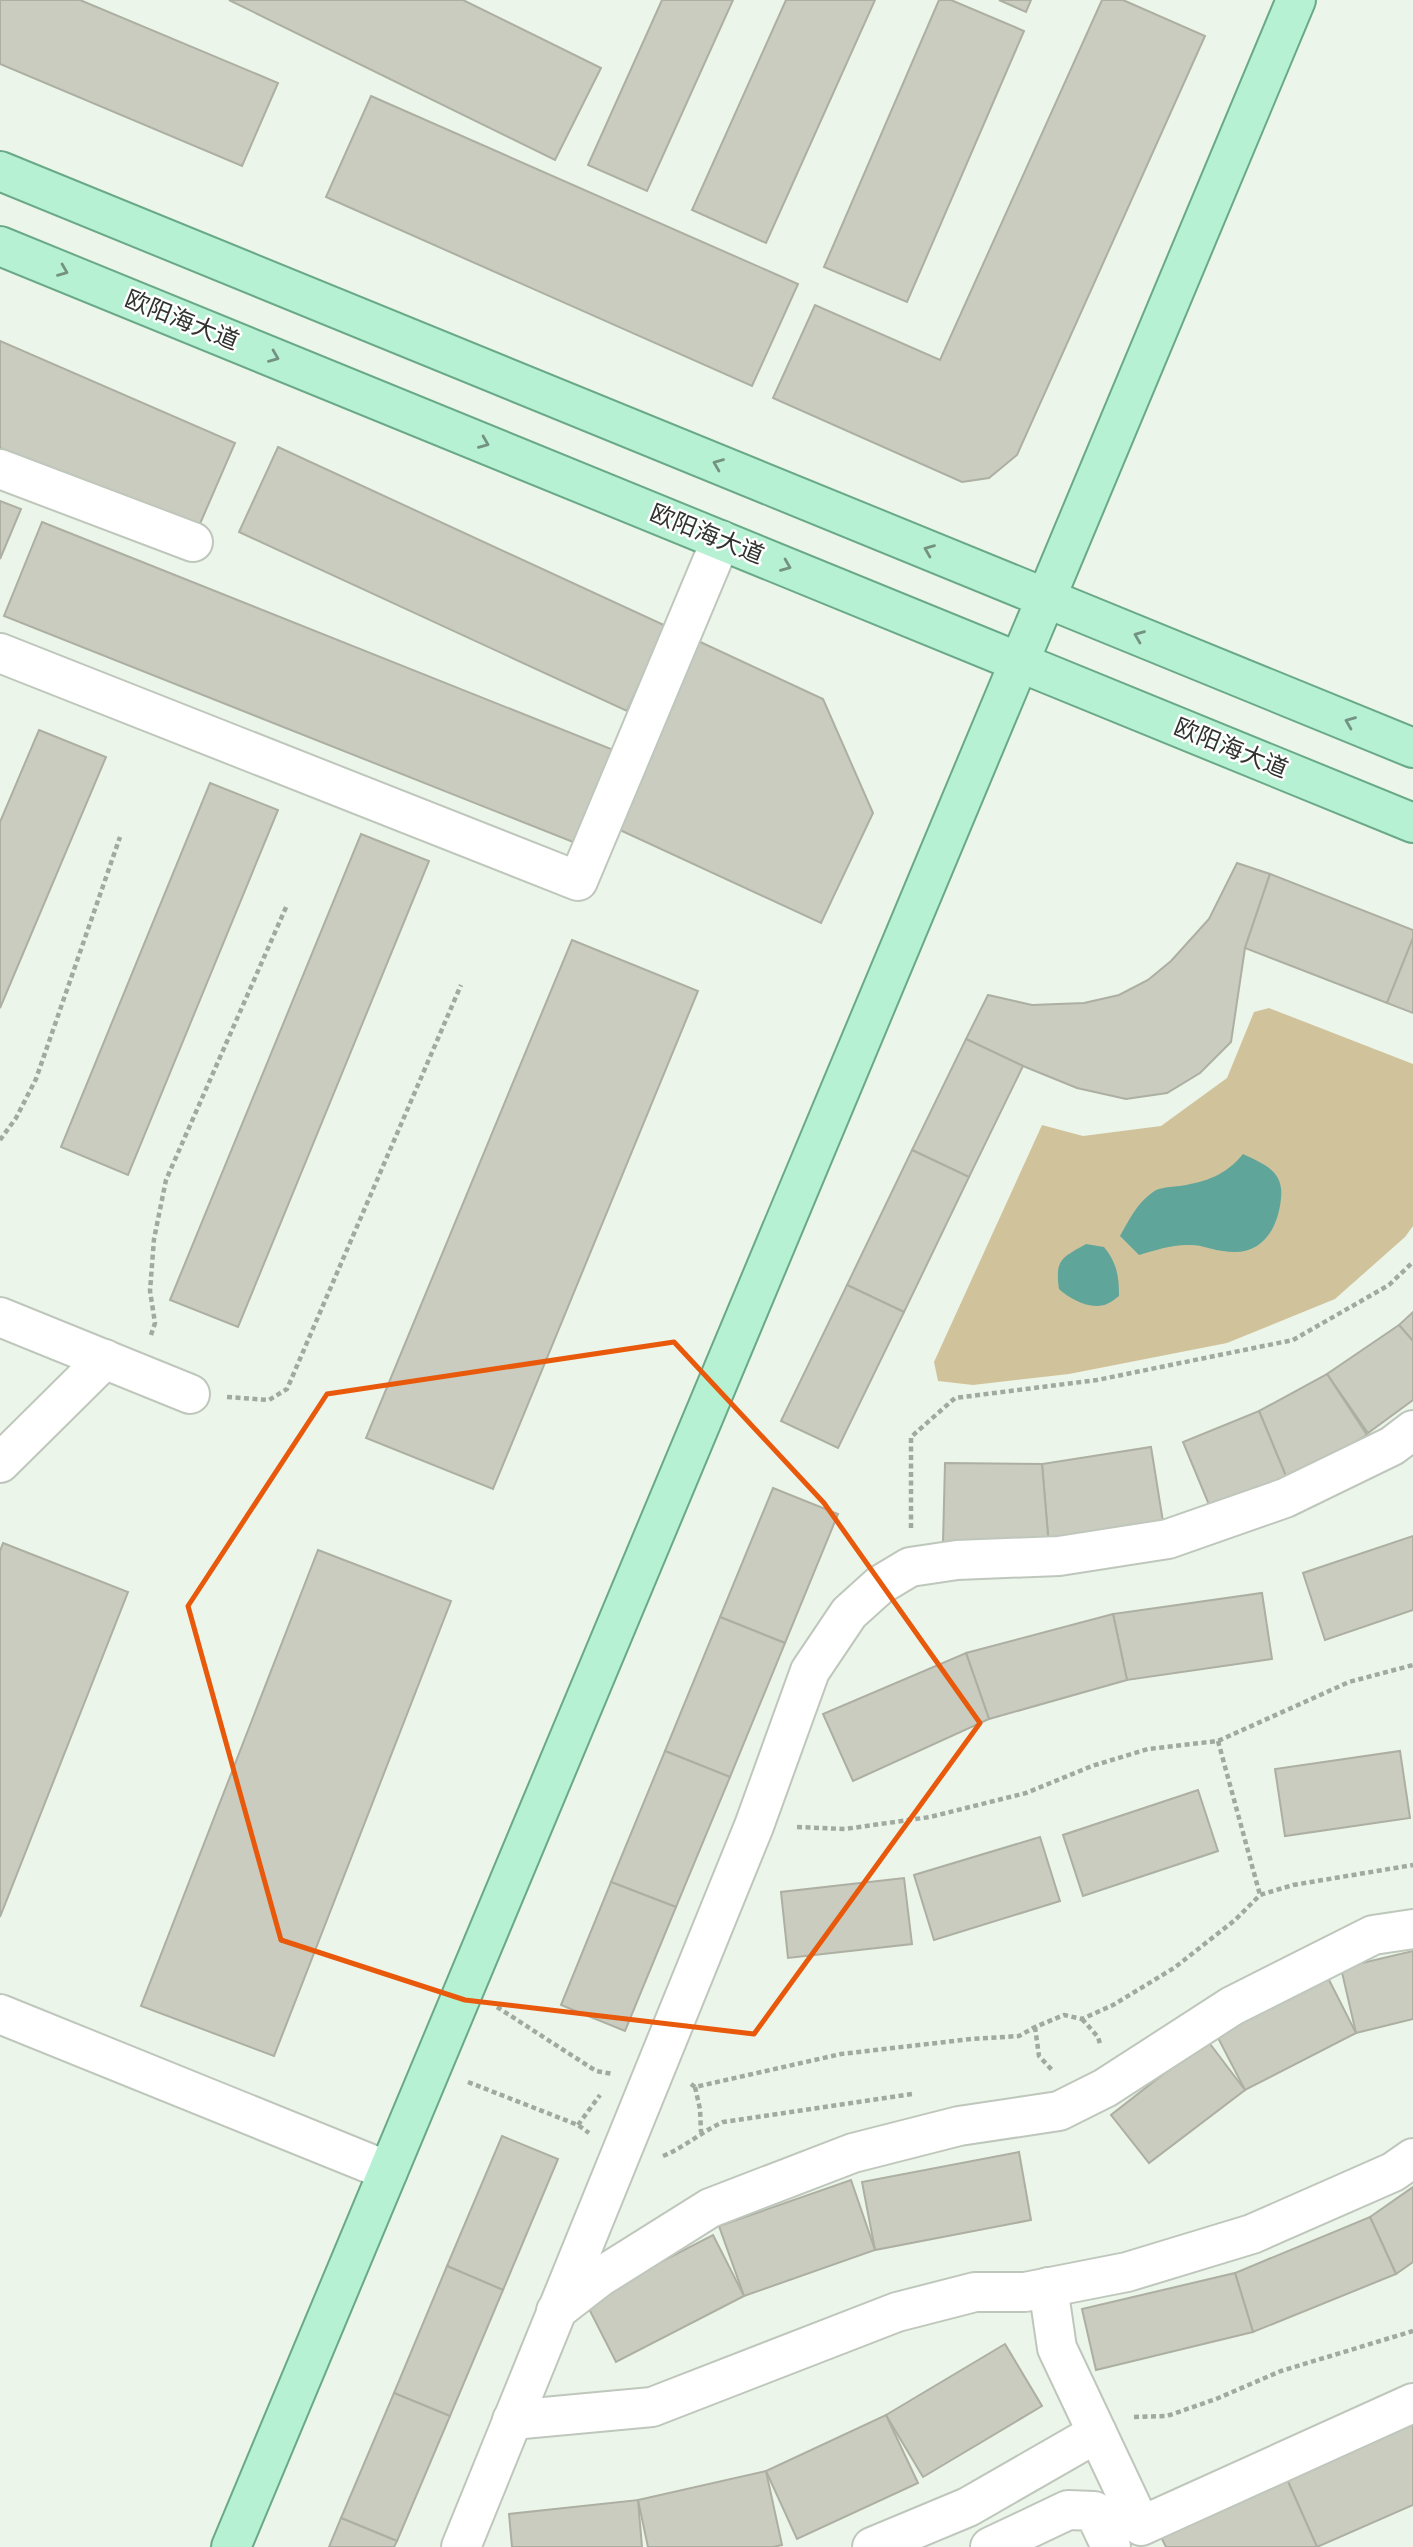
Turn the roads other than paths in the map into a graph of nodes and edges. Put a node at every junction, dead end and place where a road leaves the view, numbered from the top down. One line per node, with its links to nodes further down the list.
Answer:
1 (1296, 0): 7 (main road)
2 (0, 172): 7 (main road, one-way to 2)
3 (0, 246): 5 (main road, 欧阳海大道, one-way to 5)
4 (0, 469): 6 (street)
5 (721, 540): 8 (street); 9 (main road, 欧阳海大道, one-way to 9)
6 (193, 542)
7 (1046, 598): 9 (main road); 10 (main road, one-way to 7)
8 (0, 653)
9 (1019, 662): 11 (main road, 欧阳海大道); 20 (main road)
10 (1413, 748)
11 (1413, 822)
12 (0, 1317): 13 (street)
13 (105, 1359): 14 (street); 16 (street)
14 (190, 1394)
15 (1413, 1430): 22 (street)
16 (0, 1463)
17 (1413, 1929): 22 (street)
18 (0, 2014): 20 (street)
19 (1413, 2158): 21 (street)
20 (388, 2171): 26 (main road)
21 (1048, 2287): 24 (street); 25 (street)
22 (556, 2311): 24 (street)
23 (1413, 2403): 25 (street)
24 (512, 2420): 27 (street)
25 (1094, 2426): 28 (street)
26 (231, 2547)
27 (461, 2547)
28 (872, 2547)
29 (990, 2547): 30 (street)
30 (1111, 2547)

